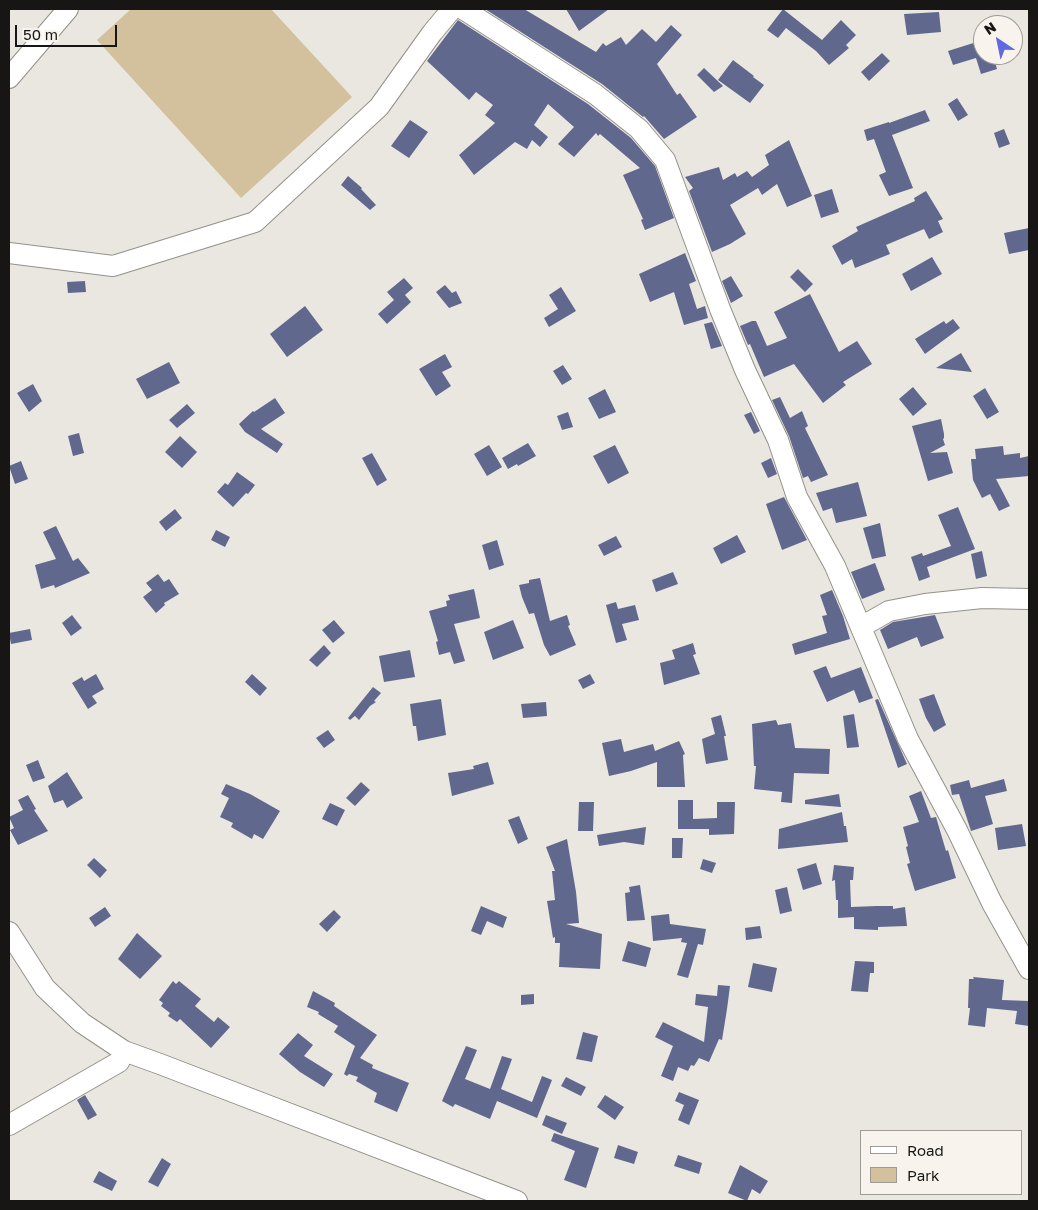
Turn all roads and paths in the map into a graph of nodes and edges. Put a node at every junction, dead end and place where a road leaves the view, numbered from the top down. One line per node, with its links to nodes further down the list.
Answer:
1 (68, 9): 4 (street)
2 (452, 9): 5 (street)
3 (463, 9): 7 (street)
4 (9, 78)
5 (9, 253)
6 (1029, 599): 7 (street)
7 (860, 627): 9 (street)
8 (9, 932): 10 (street)
9 (1029, 969)
10 (124, 1052): 11 (street); 12 (street)
11 (9, 1125)
12 (517, 1201)

